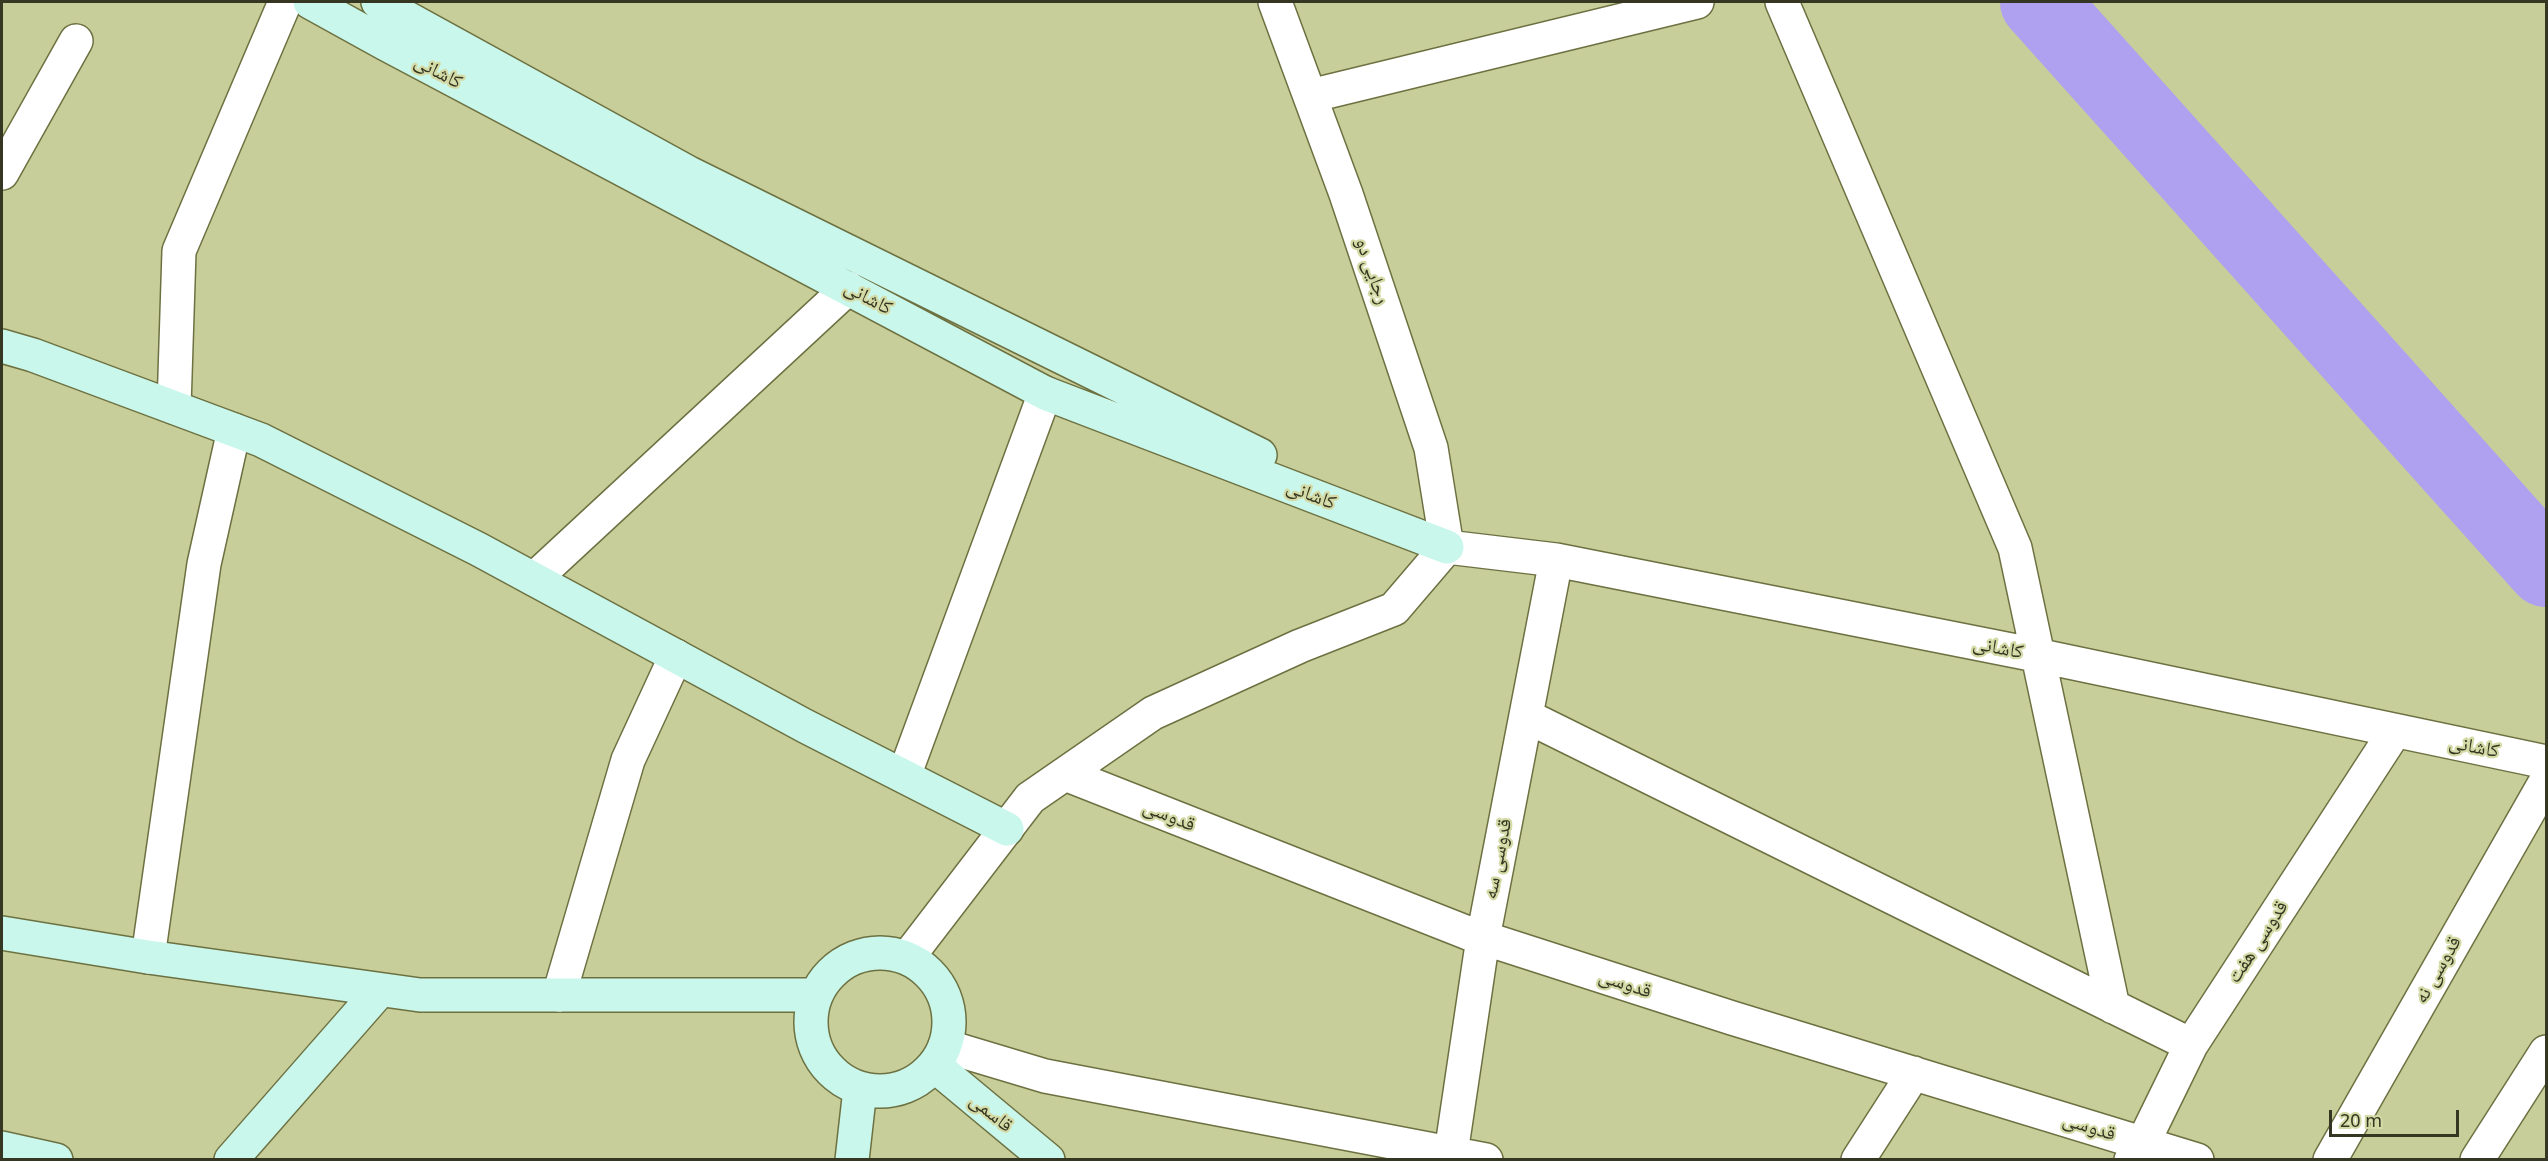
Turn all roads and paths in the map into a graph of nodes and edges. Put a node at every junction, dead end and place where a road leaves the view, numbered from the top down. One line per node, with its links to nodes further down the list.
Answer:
1 (285, 2): 13 (street)
2 (310, 2): 10 (street, کاشانی)
3 (378, 2): 15 (street, کاشانی)
4 (1275, 2): 8 (street, رجایی دو)
5 (1697, 2): 8 (street)
6 (1782, 2): 18 (street)
7 (76, 41): 9 (street)
8 (1310, 96): 15 (street, رجایی دو)
9 (2, 173)
10 (848, 288): 12 (street, کاشانی); 17 (street)
11 (2, 346): 13 (street)
12 (1046, 393): 15 (street, کاشانی); 24 (street)
13 (174, 407): 14 (street)
14 (234, 430): 17 (street); 29 (street)
15 (1447, 547): 16 (street, کاشانی); 23 (street)
16 (1556, 561): 18 (street, کاشانی); 20 (street, قدوسی سه)
17 (534, 579): 19 (street)
18 (2036, 655): 21 (street, کاشانی); 34 (street)
19 (676, 656): 24 (street); 32 (street)
20 (1526, 716): 28 (street, قدوسی سه); 34 (street)
21 (2395, 731): 22 (street, کاشانی); 35 (street, قدوسی هفت)
22 (2547, 762)
23 (1065, 774): 26 (street); 28 (street, قدوسی)
24 (904, 776): 26 (street)
25 (2547, 781): 50 (street, قدوسی نه)
26 (1007, 829): 30 (street)
27 (2, 933): 29 (street)
28 (1483, 938): 38 (street, قدوسی); 42 (street, قدوسی سه)
29 (148, 957): 31 (street)
30 (908, 957): 33 (street); 37 (street)
31 (380, 990): 32 (street); 44 (street)
32 (559, 995): 33 (street)
33 (815, 995): 39 (street)
34 (2113, 1007): 35 (street)
35 (2191, 1045): 41 (street, قدوسی هفت)
36 (2547, 1052): 51 (street)
37 (940, 1056): 39 (street); 42 (street); 46 (street, قاسمی)
38 (1914, 1073): 41 (street, قدوسی); 48 (street)
39 (860, 1089): 45 (street)
40 (2, 1148): 43 (street)
41 (2137, 1151): 49 (street, قدوسی)
42 (1451, 1156): 47 (street)
43 (56, 1160)
44 (231, 1160)
45 (852, 1160)
46 (1048, 1160)
47 (1486, 1160)
48 (1858, 1160)
49 (2197, 1160)
50 (2330, 1160)
51 (2477, 1160)

